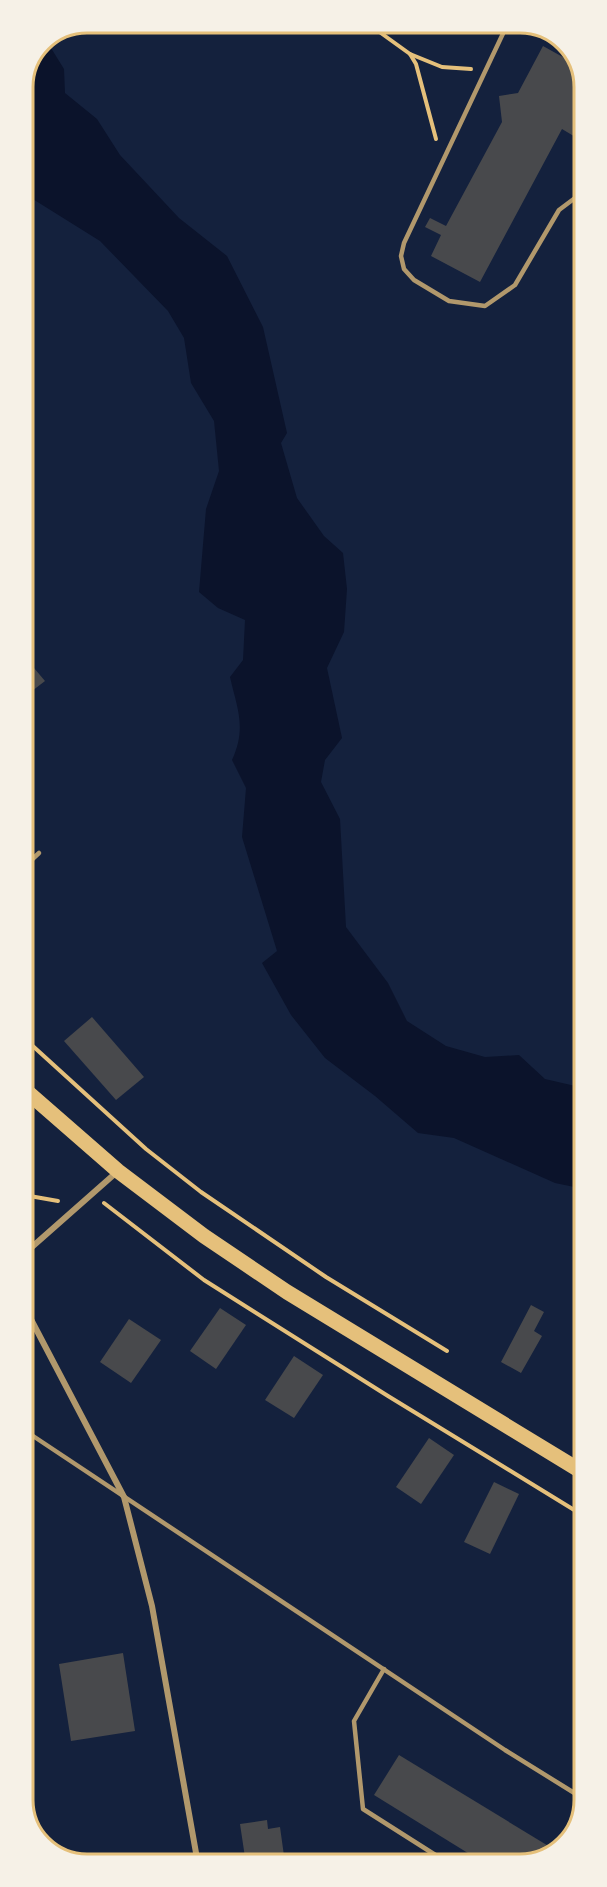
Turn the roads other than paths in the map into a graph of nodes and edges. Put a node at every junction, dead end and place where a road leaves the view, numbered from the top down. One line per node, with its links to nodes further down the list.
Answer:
1 (503, 33): 2 (lane)
2 (574, 199)
3 (39, 853): 4 (lane)
4 (33, 859)
5 (33, 1097): 6 (main road)
6 (118, 1171): 7 (street); 10 (main road)
7 (33, 1246)
8 (33, 1323): 11 (street)
9 (33, 1436): 11 (lane)
10 (574, 1467)
11 (124, 1497): 12 (lane); 14 (street)
12 (384, 1669): 13 (lane); 15 (lane)
13 (574, 1792)
14 (196, 1854)
15 (434, 1854)

